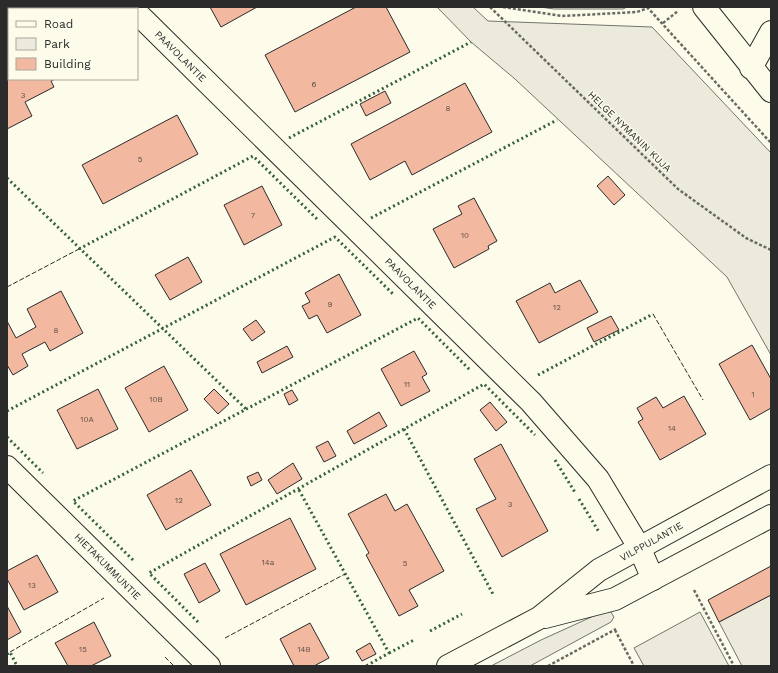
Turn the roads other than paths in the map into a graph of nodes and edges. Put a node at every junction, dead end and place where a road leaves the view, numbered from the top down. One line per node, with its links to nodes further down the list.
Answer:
1 (704, 7): 5 (street)
2 (138, 14): 10 (street, PAAVOLANTIE)
3 (771, 32): 5 (street)
4 (771, 60): 5 (street)
5 (751, 68): 6 (street)
6 (771, 91)
7 (7, 467): 13 (street, HIETAKUMMUNTIE)
8 (771, 476): 10 (street, VILPPULANTIE)
9 (771, 516): 11 (street, VILPPULANTIE)
10 (639, 547): 11 (street, PAAVOLANTIE); 12 (street, VILPPULANTIE)
11 (653, 579): 12 (street, VILPPULANTIE)
12 (538, 618): 14 (street, VILPPULANTIE)
13 (209, 666)
14 (448, 666)

